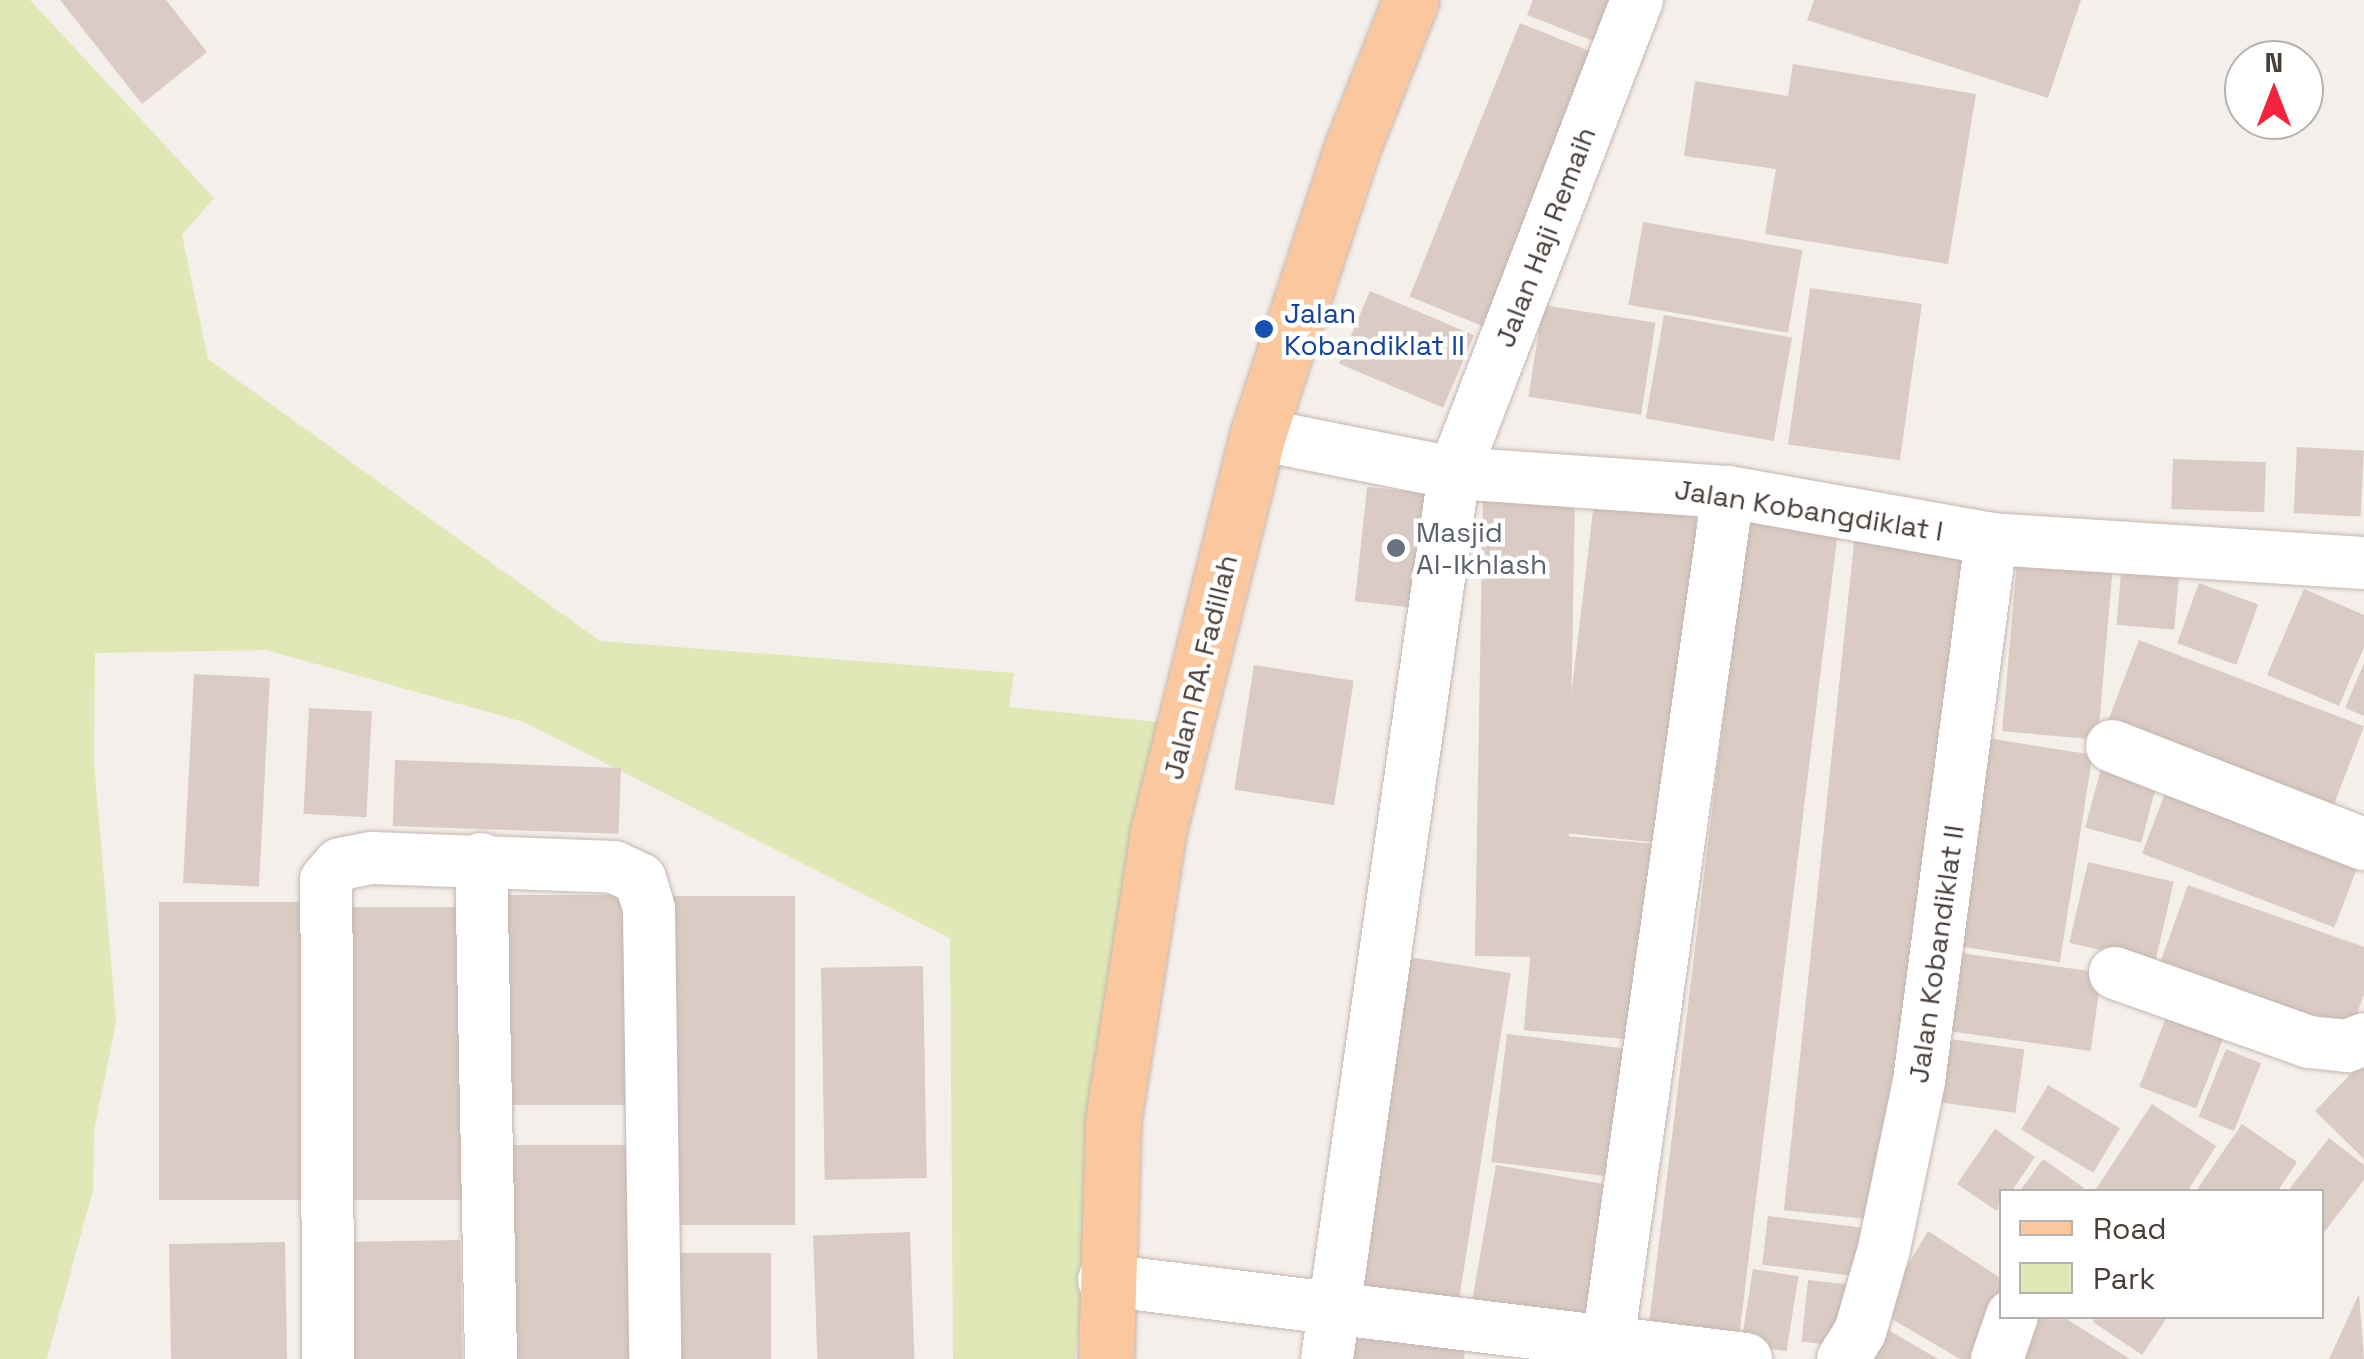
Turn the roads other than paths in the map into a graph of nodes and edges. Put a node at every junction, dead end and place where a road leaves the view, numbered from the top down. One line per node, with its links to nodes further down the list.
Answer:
1 (1410, 0): 3 (main road, Jalan RA. Fadillah)
2 (1636, 0): 4 (street, Jalan Haji Remaih)
3 (1258, 434): 4 (street, Jalan Kobangdiklat I); 13 (main road, Jalan RA. Fadillah)
4 (1454, 473): 5 (street, Jalan Kobangdiklat I); 15 (street, Jalan Haji Remaih)
5 (1728, 492): 6 (street, Jalan Kobangdiklat I); 16 (street)
6 (1991, 539): 7 (street, Jalan Kobangdiklat I); 22 (street, Jalan Kobandiklat II)
7 (2364, 563)
8 (2112, 746): 9 (street)
9 (2364, 844)
10 (481, 859): 17 (street); 18 (street); 19 (street)
11 (2116, 973): 12 (street)
12 (2364, 1039)
13 (1104, 1280): 15 (street); 20 (main road, Jalan RA. Fadillah)
14 (2011, 1319): 23 (street)
15 (1330, 1334): 16 (street)
16 (1608, 1342): 21 (street)
17 (328, 1359)
18 (491, 1359)
19 (655, 1359)
20 (1106, 1359)
21 (1746, 1359)
22 (1843, 1359)
23 (1998, 1359)

